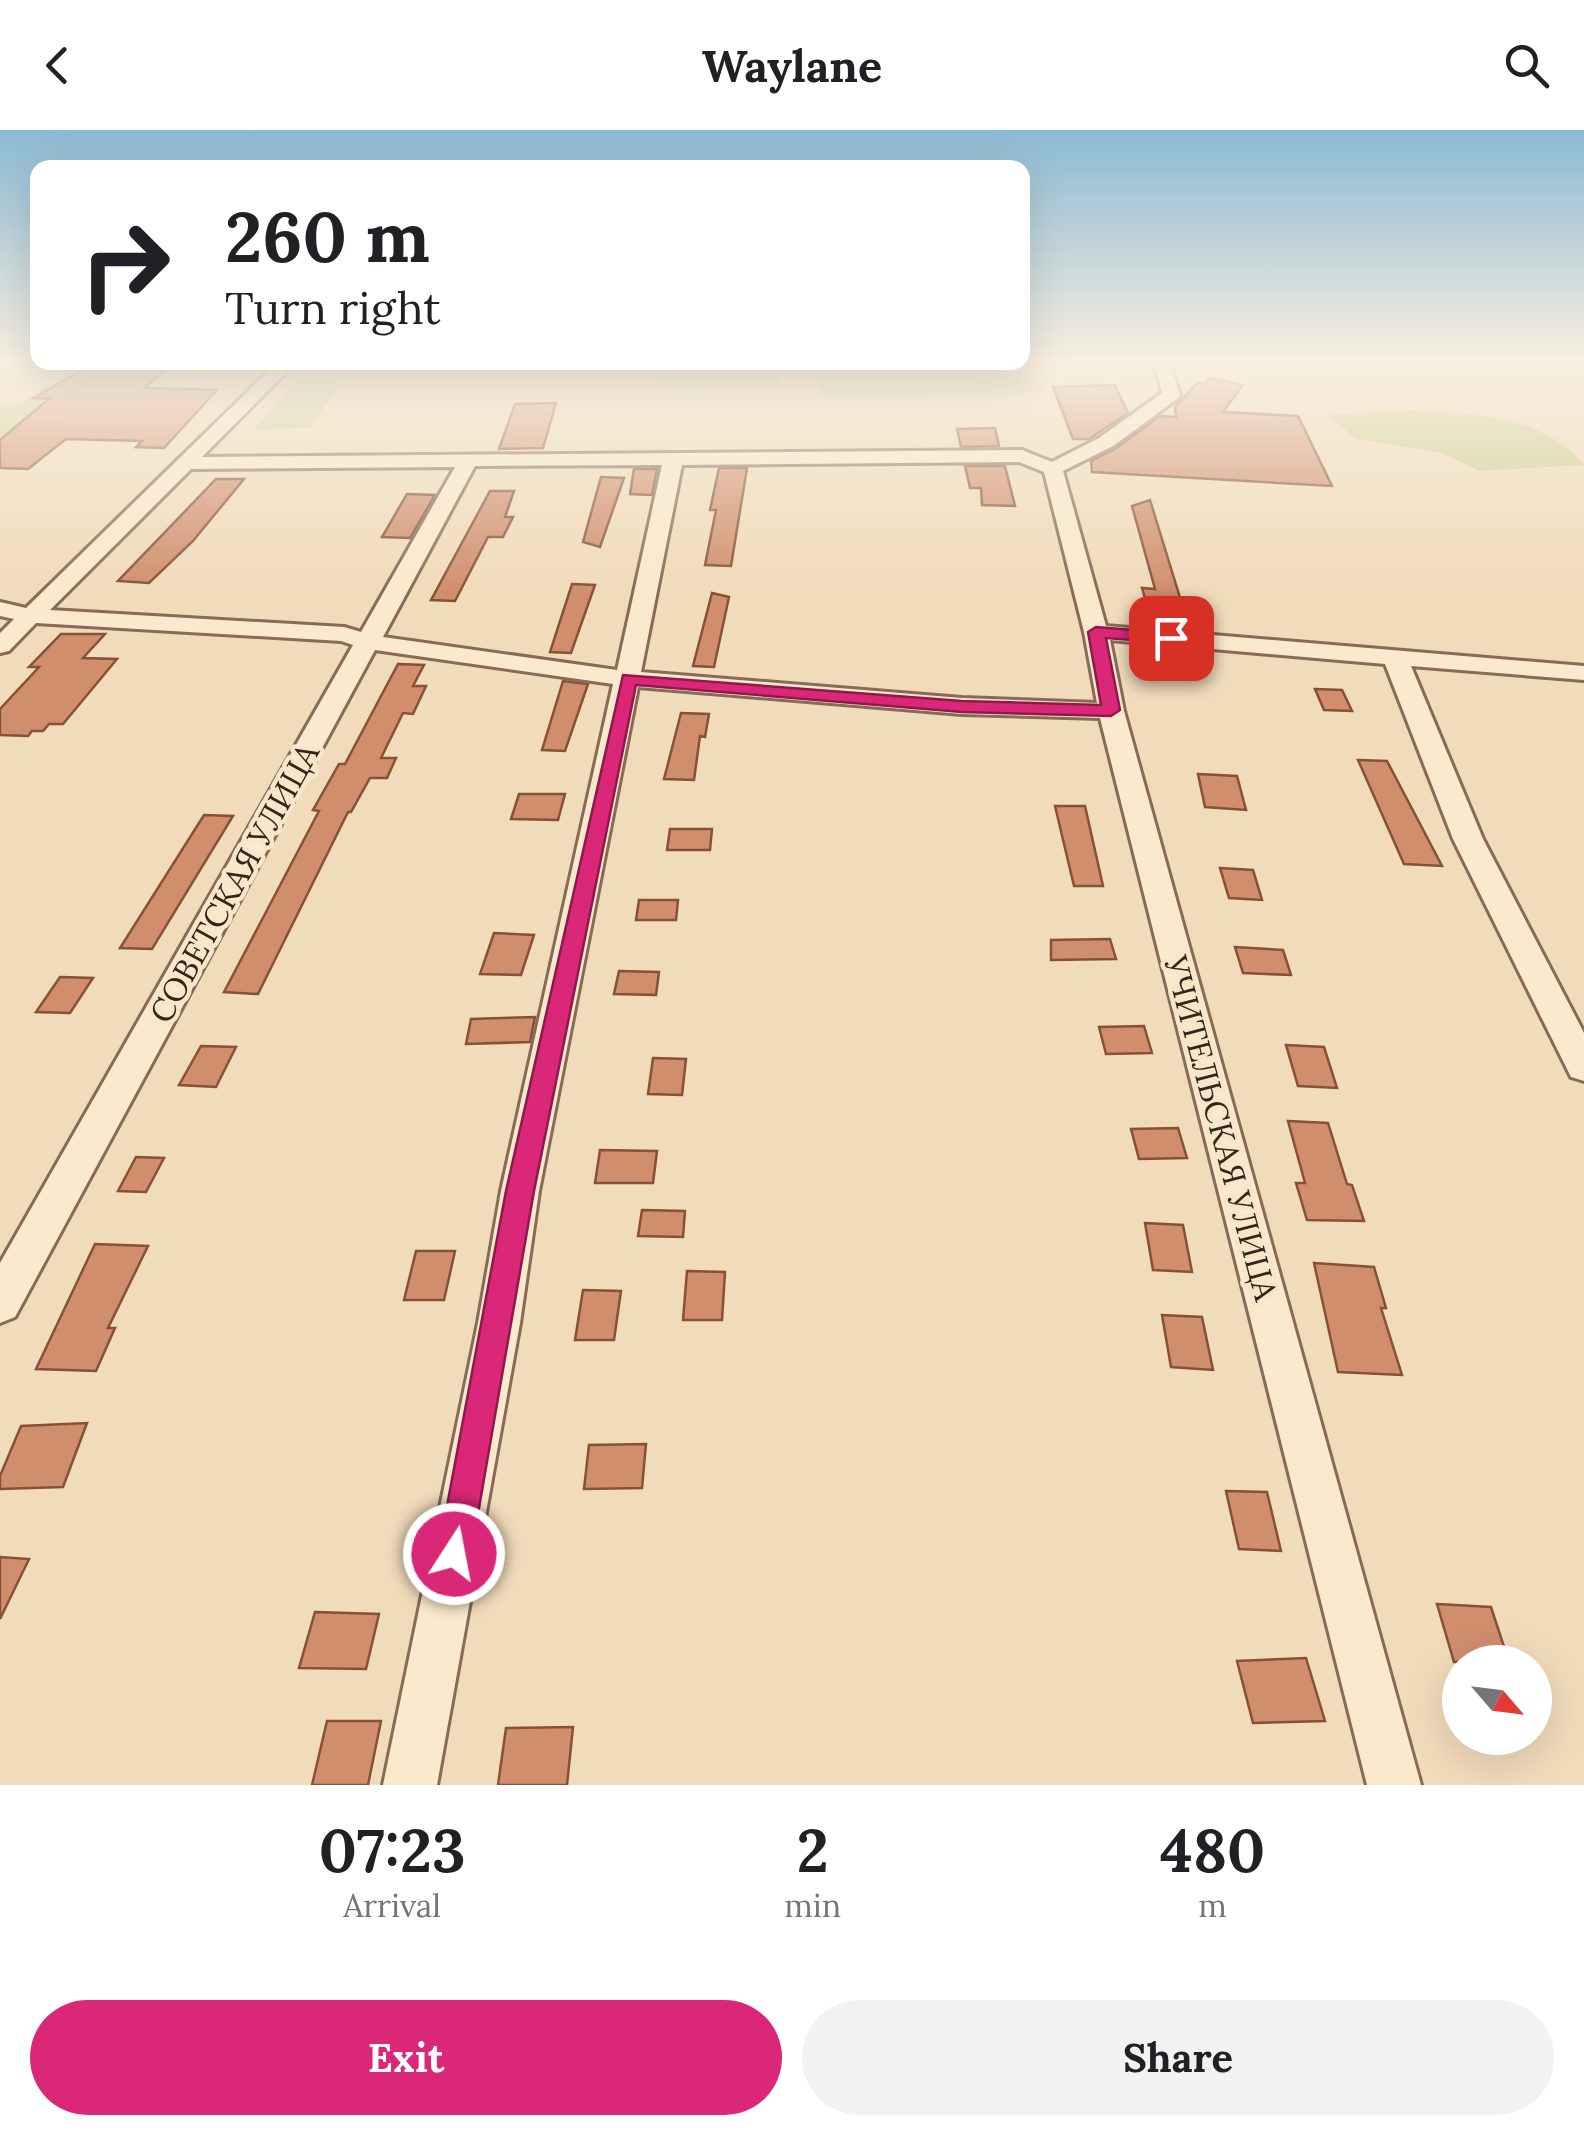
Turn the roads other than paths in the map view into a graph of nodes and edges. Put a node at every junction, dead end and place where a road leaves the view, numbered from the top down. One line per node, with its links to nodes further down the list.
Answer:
1 (212, 439): 4 (street)
2 (1108, 439): 6 (street)
3 (673, 459): 5 (street); 6 (street); 14 (street)
4 (188, 463): 5 (street); 8 (street)
5 (468, 464): 10 (street, СОВЕТСКАЯ УЛИЦА)
6 (1053, 469): 9 (street, УЧИТЕЛЬСКАЯ УЛИЦА)
7 (0, 608): 8 (street)
8 (31, 616): 10 (street); 11 (street)
9 (1096, 632): 12 (street); 15 (street, УЧИТЕЛЬСКАЯ УЛИЦА)
10 (368, 642): 14 (street); 17 (street, СОВЕТСКАЯ УЛИЦА)
11 (0, 646)
12 (1395, 657): 13 (street); 16 (street)
13 (1584, 673)
14 (629, 679): 15 (street); 18 (street)
15 (1111, 710): 19 (street, УЧИТЕЛЬСКАЯ УЛИЦА)
16 (1584, 1067)
17 (0, 1303)
18 (410, 1785)
19 (1394, 1785)

